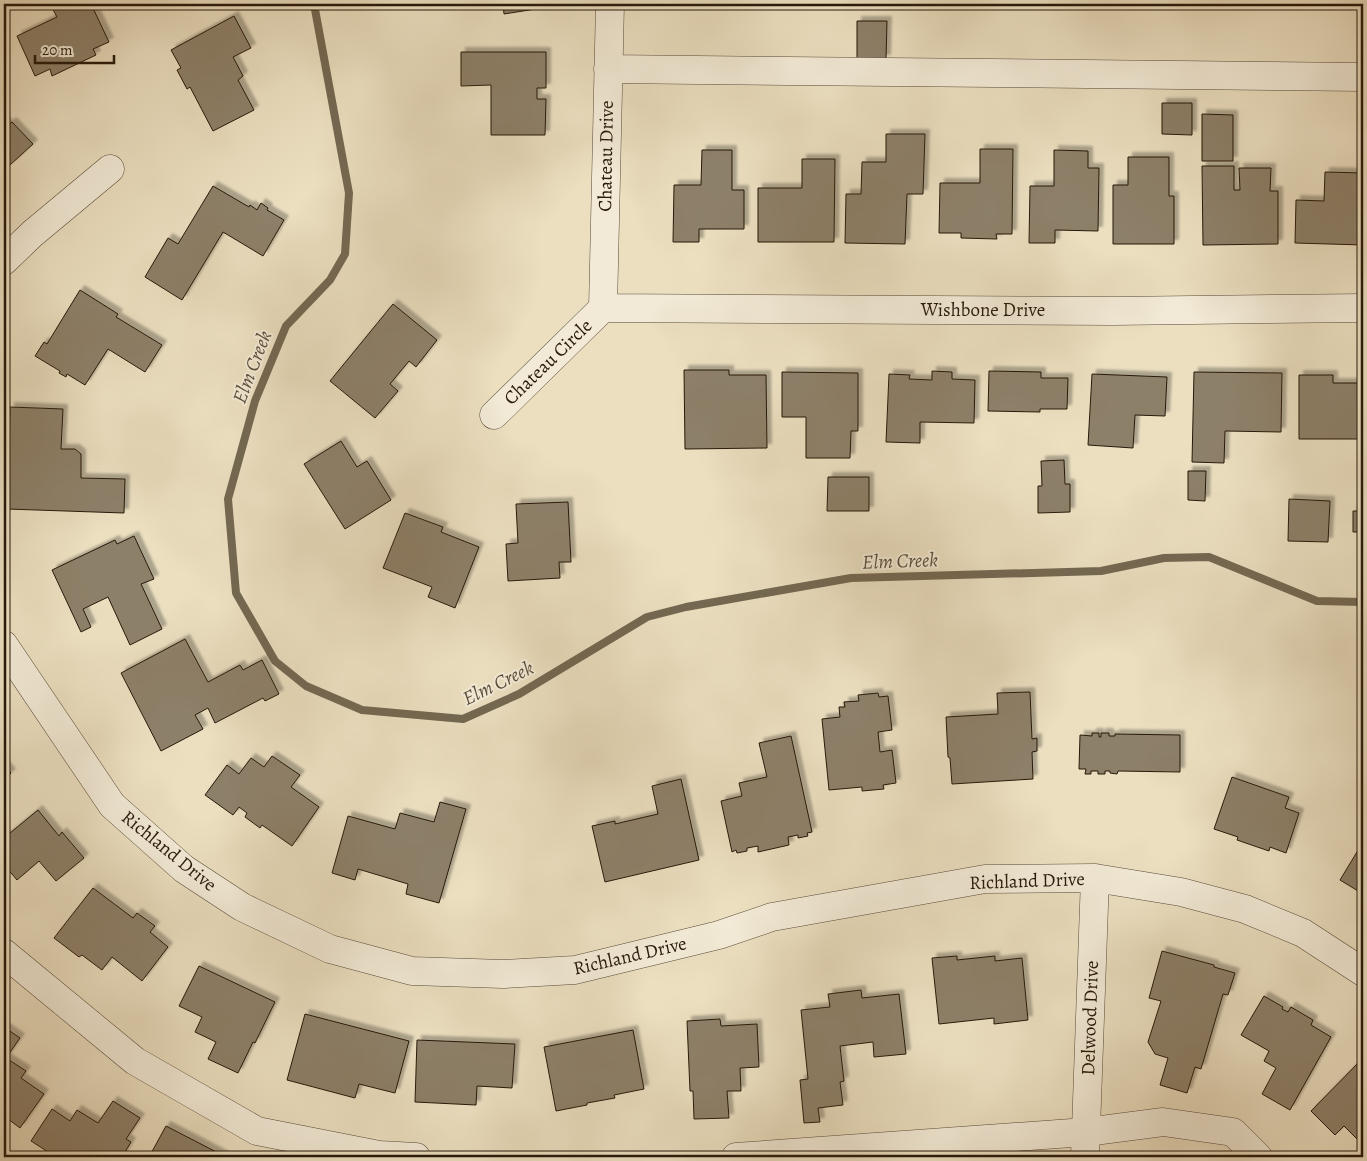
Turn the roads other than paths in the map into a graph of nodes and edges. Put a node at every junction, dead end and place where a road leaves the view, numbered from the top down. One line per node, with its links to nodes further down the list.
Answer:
1 (610, 4): 2 (street, Chateau Drive)
2 (608, 69): 3 (street); 6 (street, Chateau Drive)
3 (1363, 77)
4 (110, 169): 5 (street)
5 (4, 261)
6 (603, 308): 7 (street, Wishbone Drive); 8 (street, Chateau Circle)
7 (1363, 308)
8 (494, 416)
9 (4, 645): 10 (street, Richland Drive)
10 (1095, 878): 12 (street, Richland Drive); 13 (street, Delwood Drive)
11 (4, 952): 14 (street)
12 (1363, 972)
13 (1085, 1145): 15 (street); 16 (street)
14 (416, 1157)
15 (736, 1157)
16 (1258, 1157)

